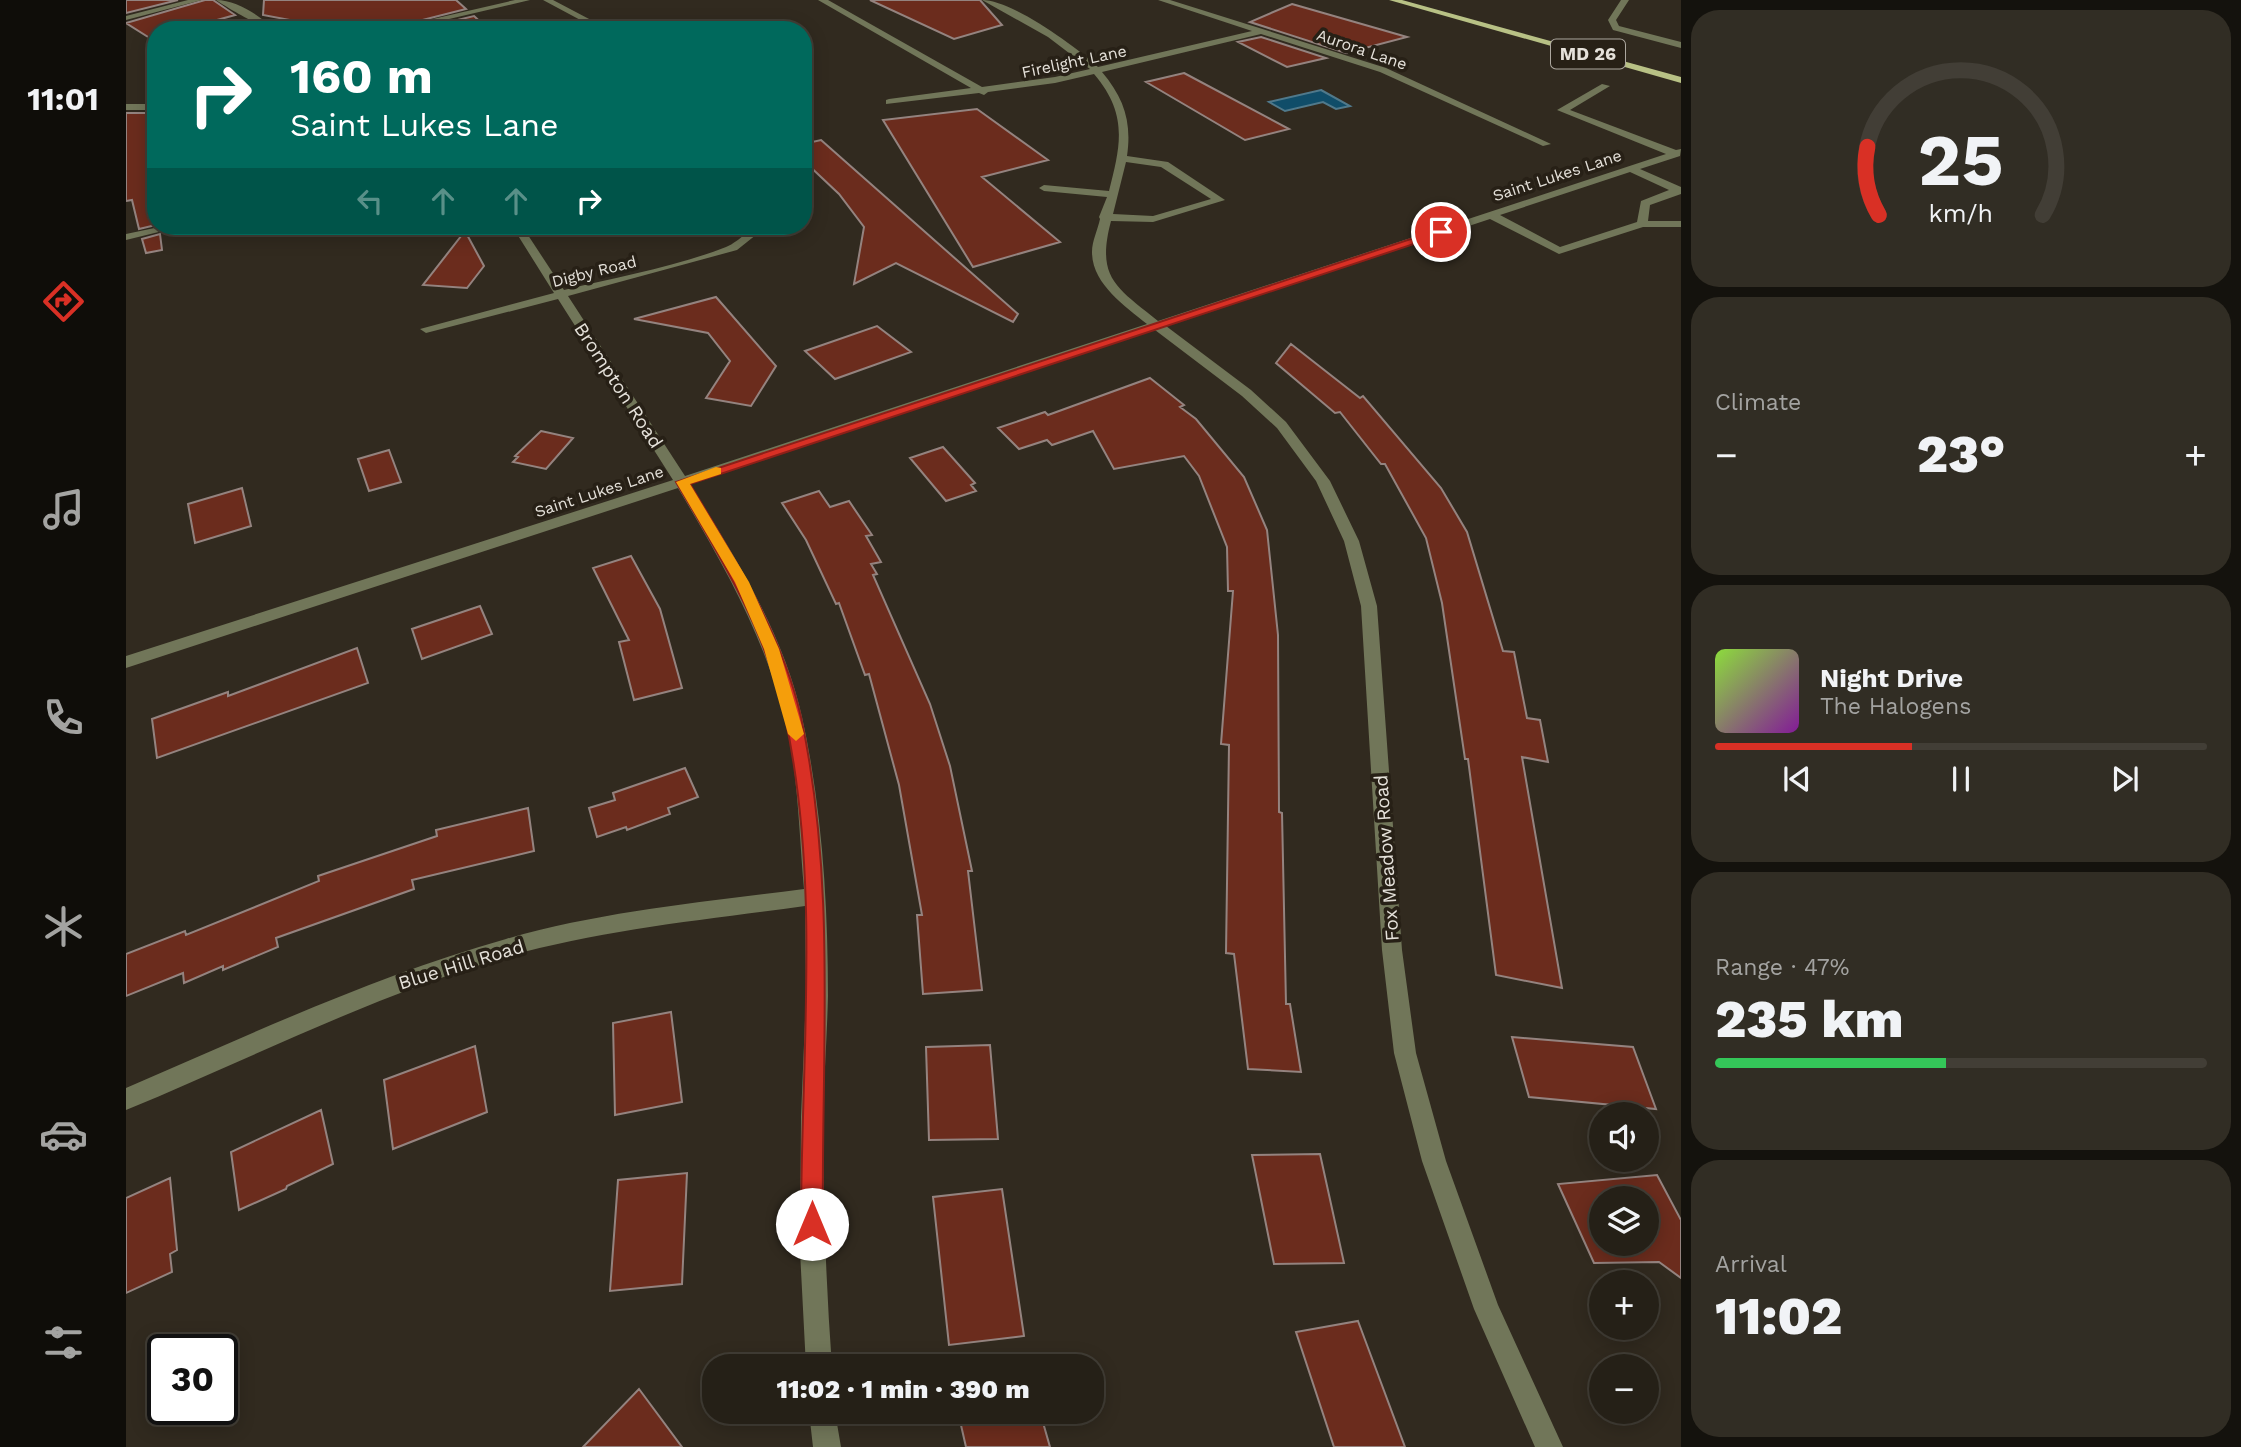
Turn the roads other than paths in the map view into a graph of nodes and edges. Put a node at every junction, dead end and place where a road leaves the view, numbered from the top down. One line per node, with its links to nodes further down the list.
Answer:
1 (198, 0): 10 (street)
2 (220, 0): 11 (street)
3 (526, 0): 12 (street)
4 (547, 0): 13 (street)
5 (822, 0): 19 (street)
6 (986, 0): 16 (street, Fox Meadow Road)
7 (1162, 0): 14 (street, Aurora Lane)
8 (1393, 0): 17 (main road, MD 26)
9 (1625, 0): 15 (street)
10 (126, 18)
11 (259, 21)
12 (430, 21)
13 (588, 21)
14 (1263, 31): 16 (street, Firelight Lane); 23 (street, Aurora Lane)
15 (1681, 46)
16 (1098, 72): 19 (street, Firelight Lane); 25 (street, Fox Meadow Road)
17 (1681, 80)
18 (1605, 86): 24 (street)
19 (984, 92): 20 (street, Firelight Lane)
20 (889, 102)
21 (126, 107): 22 (street)
22 (147, 107)
23 (1546, 144)
24 (1679, 153): 26 (street, Saint Lukes Lane)
25 (1120, 158): 29 (street, Fox Meadow Road); 31 (street)
26 (1632, 169): 28 (street); 30 (street, Saint Lukes Lane)
27 (1044, 188): 29 (street)
28 (1680, 190): 32 (street)
29 (1111, 194): 31 (street, Fox Meadow Road)
30 (1492, 215): 32 (street); 39 (street, Saint Lukes Lane)
31 (1104, 218): 39 (street, Fox Meadow Road)
32 (1642, 224): 33 (street)
33 (1681, 224)
34 (147, 233): 37 (street)
35 (523, 235): 38 (street, Brompton Road)
36 (750, 235): 38 (street, Digby Road)
37 (126, 237)
38 (561, 295): 40 (street, Digby Road); 41 (street, Brompton Road)
39 (1157, 326): 41 (street, Saint Lukes Lane); 48 (street, Fox Meadow Road)
40 (426, 329)
41 (682, 482): 42 (street, Saint Lukes Lane); 43 (street, Brompton Road)
42 (126, 662)
43 (815, 896): 44 (street, Blue Hill Road); 45 (street, Brompton Road)
44 (126, 1099)
45 (818, 1354)
46 (824, 1424): 47 (street)
47 (827, 1447)
48 (1549, 1447)

